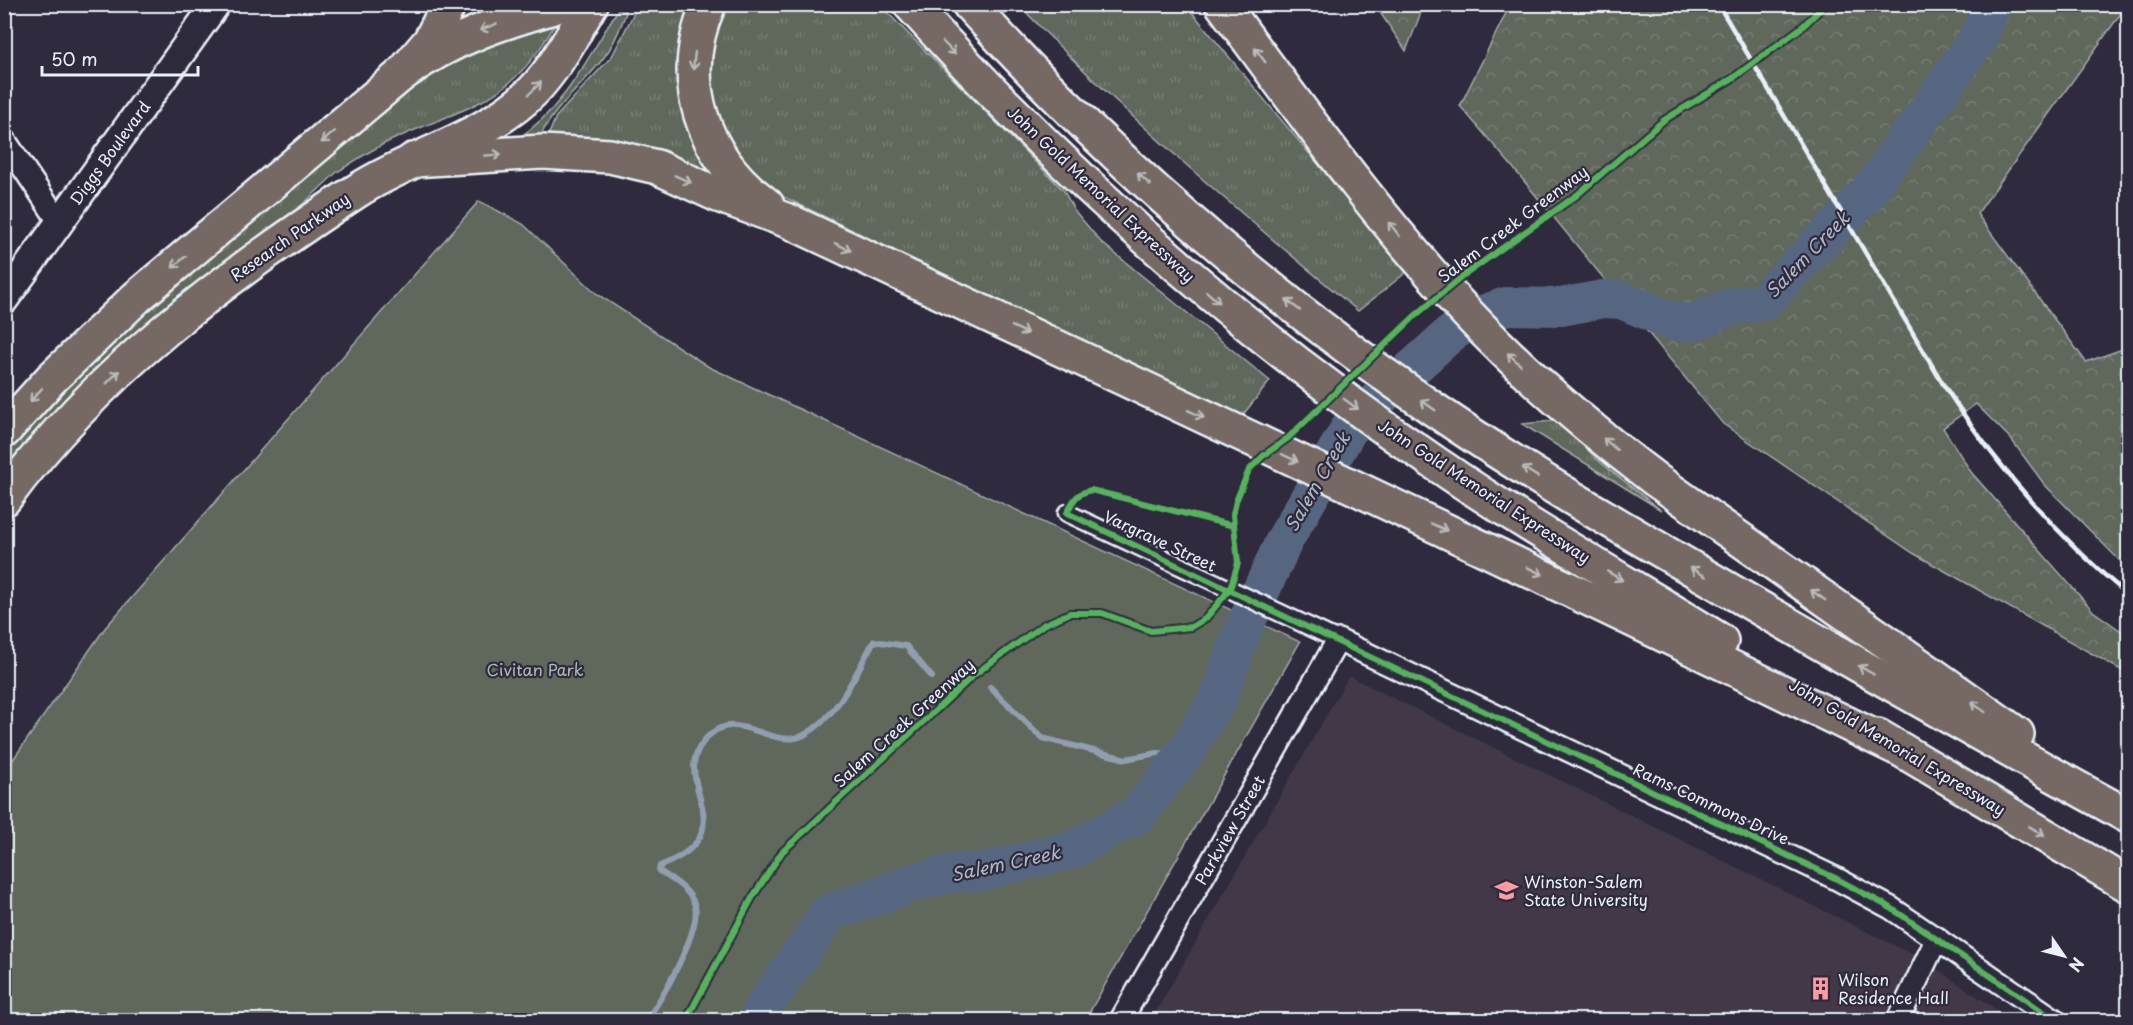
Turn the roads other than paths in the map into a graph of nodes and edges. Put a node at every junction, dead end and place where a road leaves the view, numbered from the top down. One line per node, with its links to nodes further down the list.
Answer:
1 (216, 4): 13 (street, Diggs Boulevard)
2 (449, 4): 9 (main road)
3 (564, 4): 9 (main road, one-way to 9)
4 (591, 4): 11 (main road, Research Parkway, one-way to 4)
5 (709, 4): 12 (main road, one-way to 12)
6 (910, 4): 19 (main road, John Gold Memorial Expressway, one-way to 19)
7 (969, 4): 20 (main road, one-way to 7)
8 (1222, 4): 20 (main road, one-way to 8)
9 (402, 74): 15 (main road, one-way to 15)
10 (4, 139): 13 (street)
11 (413, 160): 12 (main road, one-way to 12); 16 (main road, Research Parkway, one-way to 11)
12 (790, 222): 19 (main road, one-way to 19)
13 (60, 223): 14 (street, Diggs Boulevard)
14 (4, 300)
15 (4, 431)
16 (4, 499)
17 (1067, 513): 18 (street, Vargrave Street)
18 (1338, 640): 22 (street, Rams Commons Drive); 23 (street, Parkview Street)
19 (1896, 748): 21 (main road, John Gold Memorial Expressway, one-way to 21)
20 (2128, 815)
21 (2128, 885)
22 (1937, 938): 24 (street); 25 (street, Rams Commons Drive)
23 (1121, 1020)
24 (1898, 1020)
25 (2055, 1020)

